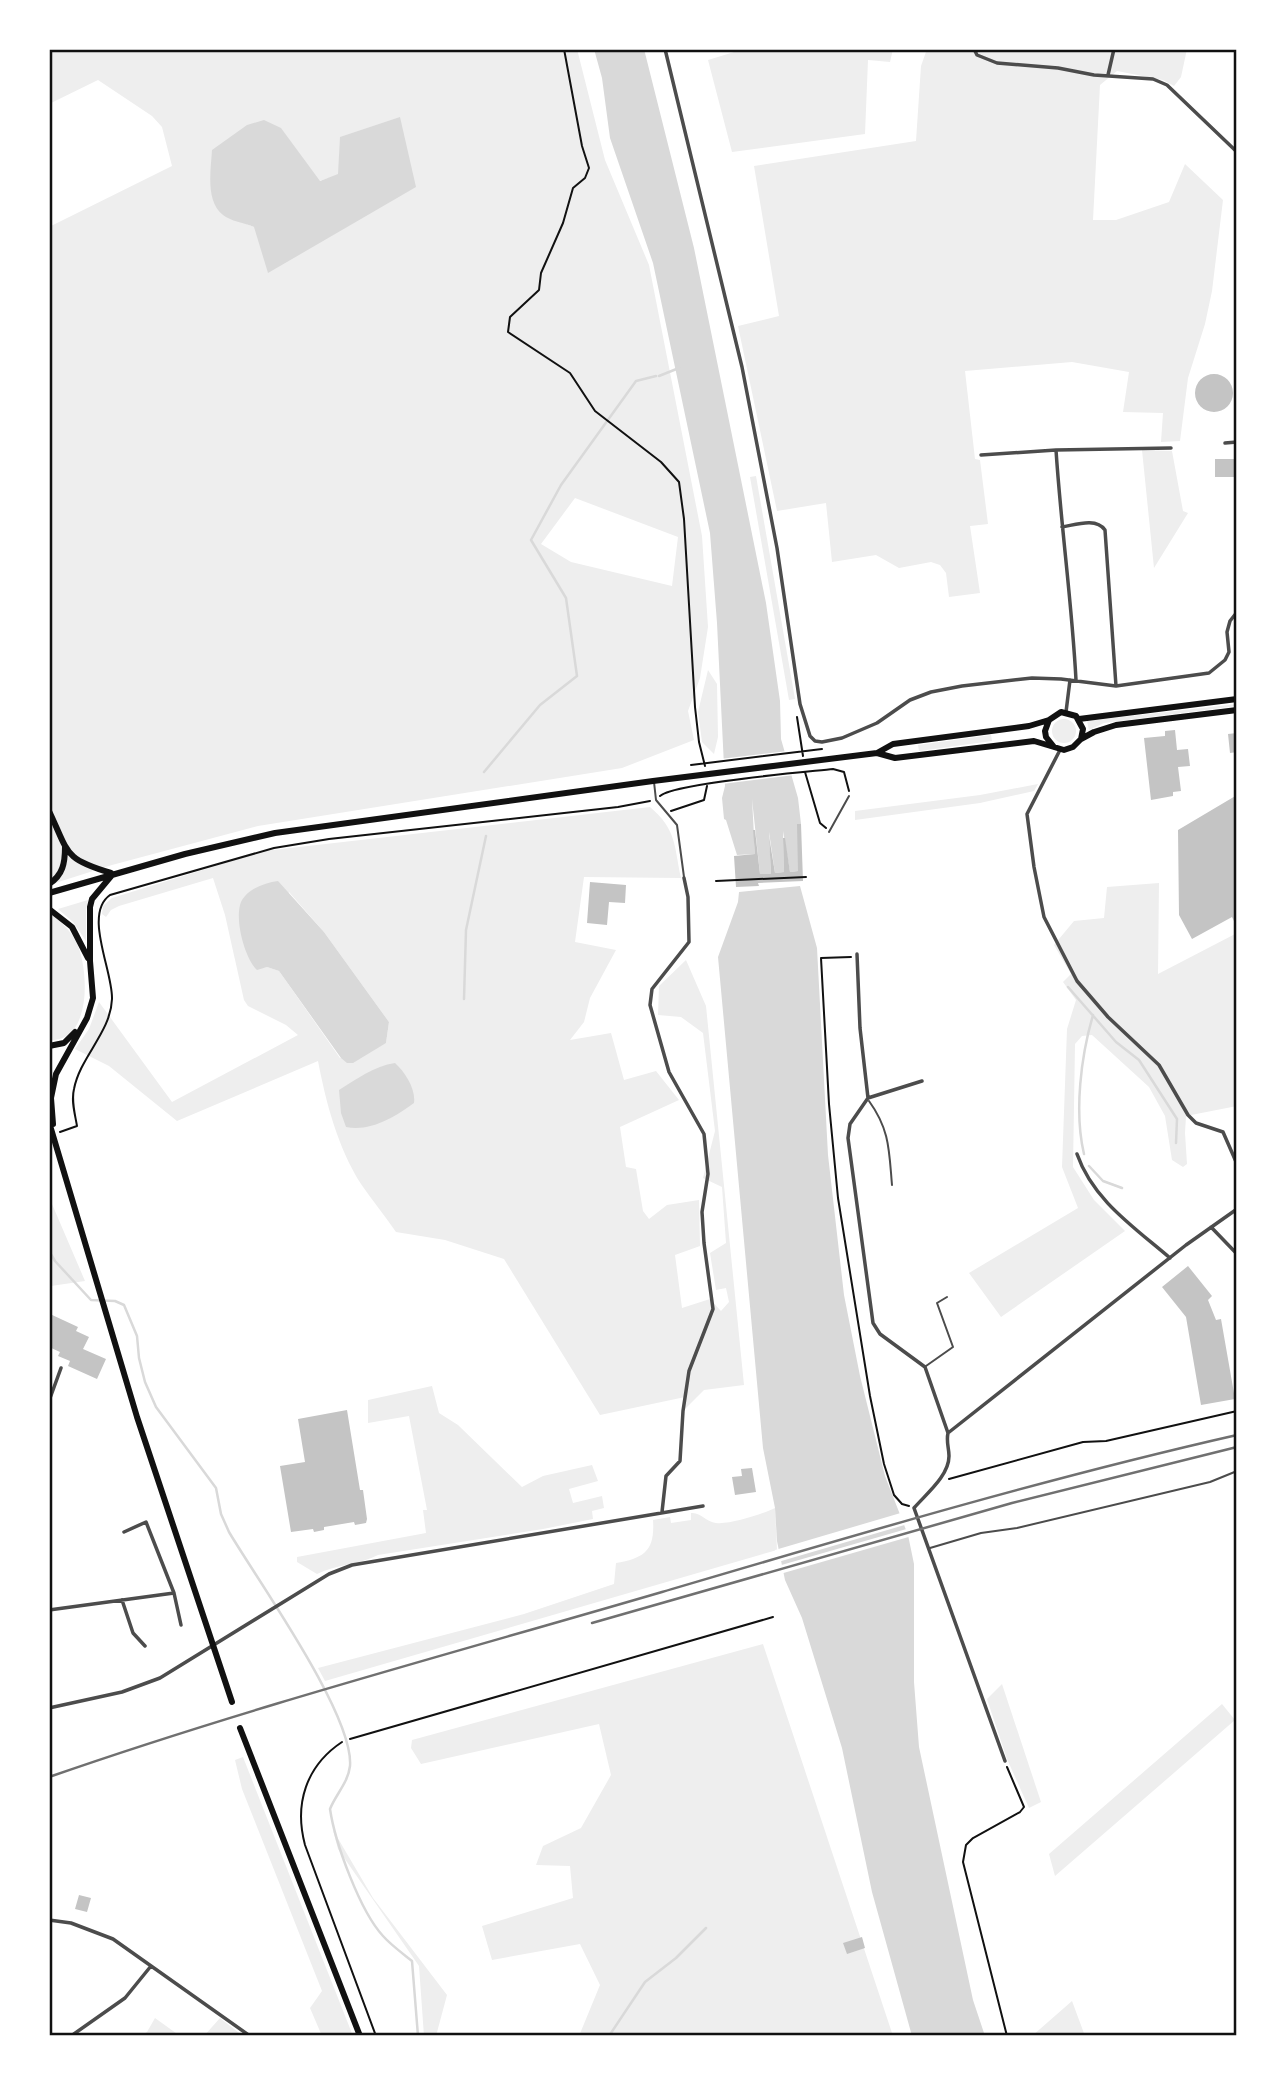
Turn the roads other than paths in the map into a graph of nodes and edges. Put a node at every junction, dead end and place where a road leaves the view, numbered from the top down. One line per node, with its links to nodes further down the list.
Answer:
1 (665, 49): 13 (street)
2 (974, 49): 4 (street)
3 (1114, 49): 4 (street)
4 (1108, 75): 5 (street)
5 (1237, 152)
6 (1237, 442): 7 (street)
7 (1225, 443)
8 (1171, 448): 9 (street)
9 (1056, 450): 10 (street); 11 (street)
10 (981, 455)
11 (1062, 527): 14 (street); 15 (street)
12 (1237, 612): 15 (street)
13 (1070, 680): 14 (street); 18 (street)
14 (1076, 680): 15 (street)
15 (1116, 686)
16 (1237, 699): 19 (main road)
17 (1237, 710): 21 (main road)
18 (1066, 712): 19 (main road); 20 (main road)
19 (1079, 719): 21 (main road)
20 (1049, 720): 22 (main road); 23 (main road)
21 (1081, 739): 22 (main road)
22 (1057, 748): 23 (main road); 44 (street)
23 (877, 753): 24 (main road)
24 (653, 781): 29 (main road); 30 (lane)
25 (849, 796): 27 (lane)
26 (49, 811): 28 (main road)
27 (829, 832)
28 (65, 847): 29 (main road); 31 (main road)
29 (113, 874): 32 (main road); 35 (main road)
30 (684, 878): 57 (street)
31 (49, 884)
32 (49, 893)
33 (49, 909): 35 (main road)
34 (857, 955): 39 (street)
35 (90, 961): 36 (main road)
36 (84, 1024): 37 (main road); 40 (main road)
37 (49, 1046)
38 (922, 1081): 39 (street)
39 (867, 1098): 45 (lane); 51 (street)
40 (51, 1123): 42 (main road)
41 (49, 1132): 42 (main road)
42 (54, 1142): 65 (main road)
43 (1077, 1154): 49 (street)
44 (1237, 1164)
45 (892, 1185)
46 (1237, 1209): 47 (street)
47 (1211, 1227): 48 (street); 49 (street)
48 (1237, 1254)
49 (1172, 1256): 54 (street)
50 (947, 1297): 51 (lane)
51 (925, 1367): 54 (street)
52 (61, 1368): 53 (street)
53 (49, 1401)
54 (948, 1433): 59 (street)
55 (1237, 1471): 59 (lane)
56 (703, 1506): 57 (street)
57 (662, 1512): 66 (street)
58 (124, 1532): 60 (street)
59 (928, 1549): 68 (street)
60 (174, 1593): 61 (street); 63 (street)
61 (122, 1600): 62 (street); 64 (street)
62 (49, 1609)
63 (181, 1625)
64 (145, 1646)
65 (232, 1702)
66 (49, 1708)
67 (240, 1728): 73 (main road)
68 (1005, 1761)
69 (49, 1920): 70 (street)
70 (152, 1966): 71 (street); 72 (street)
71 (71, 2036)
72 (250, 2036)
73 (359, 2036)

